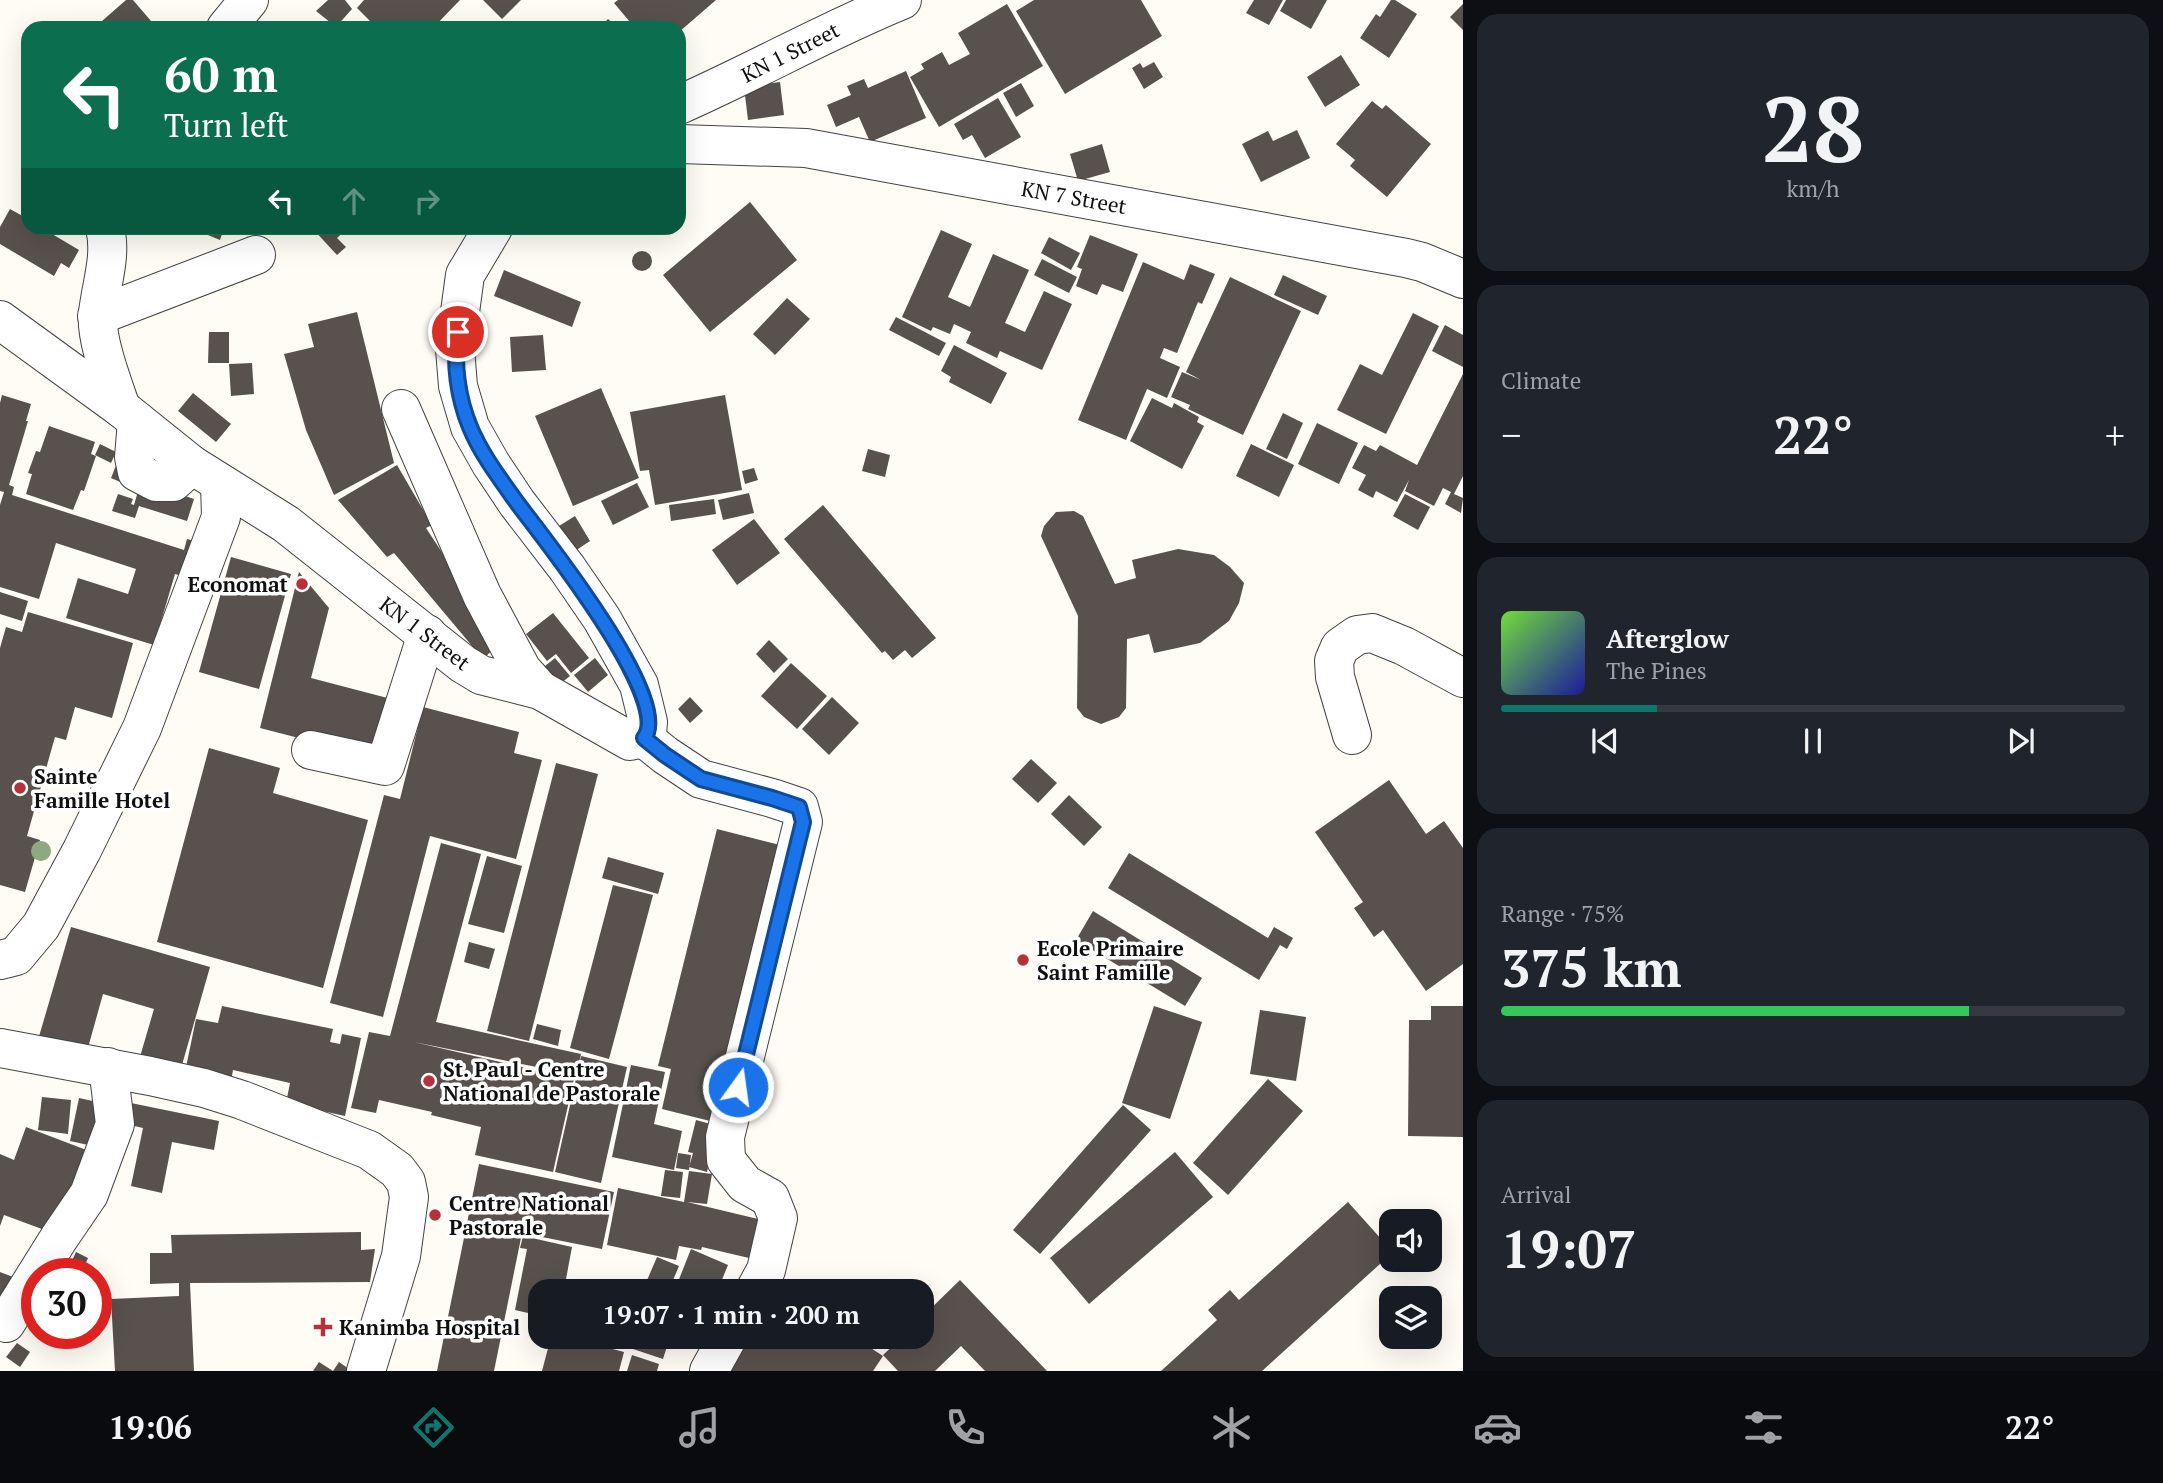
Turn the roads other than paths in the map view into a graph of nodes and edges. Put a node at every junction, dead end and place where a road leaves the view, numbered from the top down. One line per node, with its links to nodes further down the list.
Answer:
1 (249, 0): 3 (street)
2 (902, 0): 4 (street, KN 1 Street)
3 (232, 21)
4 (686, 102)
5 (686, 144): 9 (street, KN 7 Street)
6 (107, 235): 10 (street)
7 (489, 235): 19 (street)
8 (256, 255): 10 (street)
9 (1463, 279)
10 (97, 316): 13 (street)
11 (0, 320): 13 (street, KN 1 Street)
12 (401, 409): 17 (street)
13 (129, 415): 14 (street, KN 1 Street)
14 (206, 474): 15 (street, KN 1 Street); 21 (street)
15 (427, 634): 17 (street, KN 1 Street); 20 (street)
16 (1463, 678): 18 (street)
17 (540, 691): 19 (street, KN 1 Street)
18 (1352, 735)
19 (644, 738): 24 (street)
20 (311, 750)
21 (0, 960)
22 (0, 1048): 23 (street)
23 (108, 1067): 25 (street); 27 (street)
24 (761, 1279)
25 (6, 1323)
26 (721, 1349): 28 (street)
27 (366, 1371)
28 (709, 1371)

